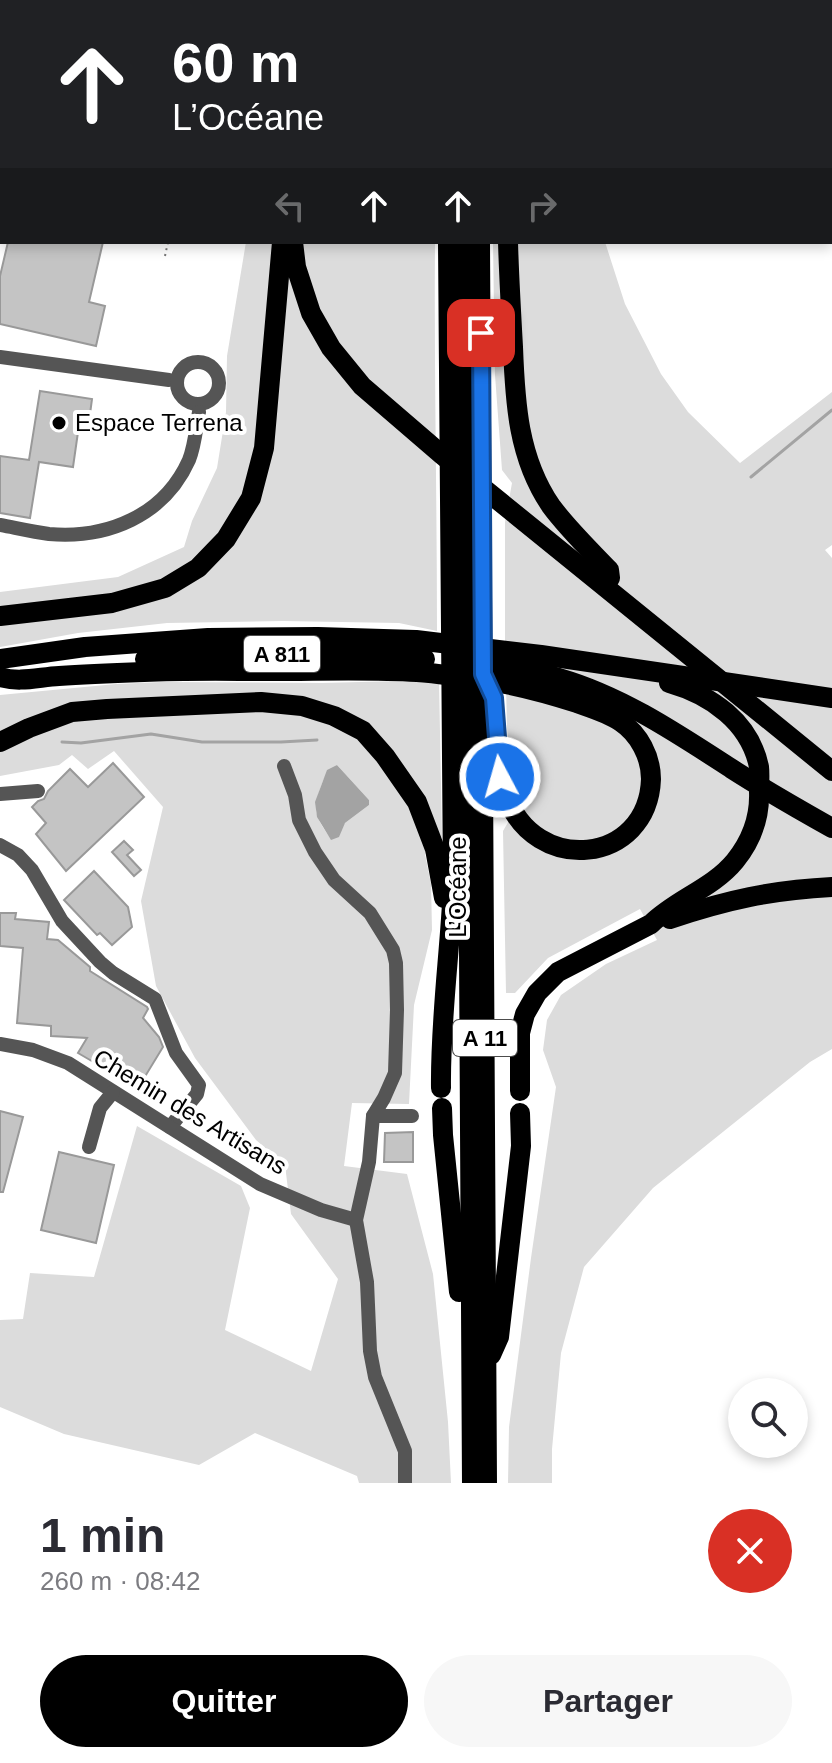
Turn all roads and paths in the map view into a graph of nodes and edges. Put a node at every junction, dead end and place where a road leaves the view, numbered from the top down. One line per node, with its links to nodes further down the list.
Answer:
1 (168, 244): 9 (path)
2 (282, 244): 18 (highway)
3 (293, 244): 19 (highway)
4 (304, 244): 16 (highway)
5 (448, 244): 13 (highway)
6 (465, 244): 13 (highway, L’Océane / A 11)
7 (480, 244): 15 (highway, L’Océane / A 11)
8 (508, 244): 16 (highway)
9 (165, 256)
10 (0, 357): 11 (street)
11 (175, 381): 12 (street); 12 (street)
12 (199, 406): 14 (street)
13 (458, 412): 15 (highway, L’Océane / A 11)
14 (0, 525)
15 (467, 527): 17 (highway, L’Océane / A 11)
16 (610, 578): 19 (highway)
17 (467, 615): 24 (highway, L’Océane / A 11); 24 (highway, L’Océane / A 11)
18 (0, 616)
19 (666, 630): 25 (highway)
20 (0, 659): 21 (highway, A 811)
21 (632, 669): 23 (highway, A 811); 35 (highway)
22 (0, 676): 24 (highway); 32 (highway, A 811)
23 (832, 698)
24 (474, 708): 36 (highway); 46 (highway, L’Océane / A 11)
25 (793, 732): 27 (highway); 29 (highway)
26 (0, 742): 36 (highway)
27 (832, 758)
28 (284, 766): 41 (street)
29 (832, 771)
30 (38, 791): 31 (street)
31 (0, 794)
32 (832, 828)
33 (0, 845): 43 (street)
34 (832, 887): 35 (highway)
35 (651, 924): 38 (highway)
36 (451, 932): 46 (highway)
37 (0, 1044): 39 (street, Chemin des Artisans)
38 (520, 1091)
39 (113, 1092): 43 (street, Chemin des Artisans); 44 (street)
40 (520, 1113): 46 (highway)
41 (373, 1116): 42 (street); 45 (street)
42 (412, 1116)
43 (170, 1127): 45 (street, Chemin des Artisans)
44 (89, 1147)
45 (356, 1220): 47 (street)
46 (479, 1360): 48 (highway, L’Océane / A 11); 49 (highway, L’Océane / A 11)
47 (405, 1483)
48 (472, 1483)
49 (487, 1483)

